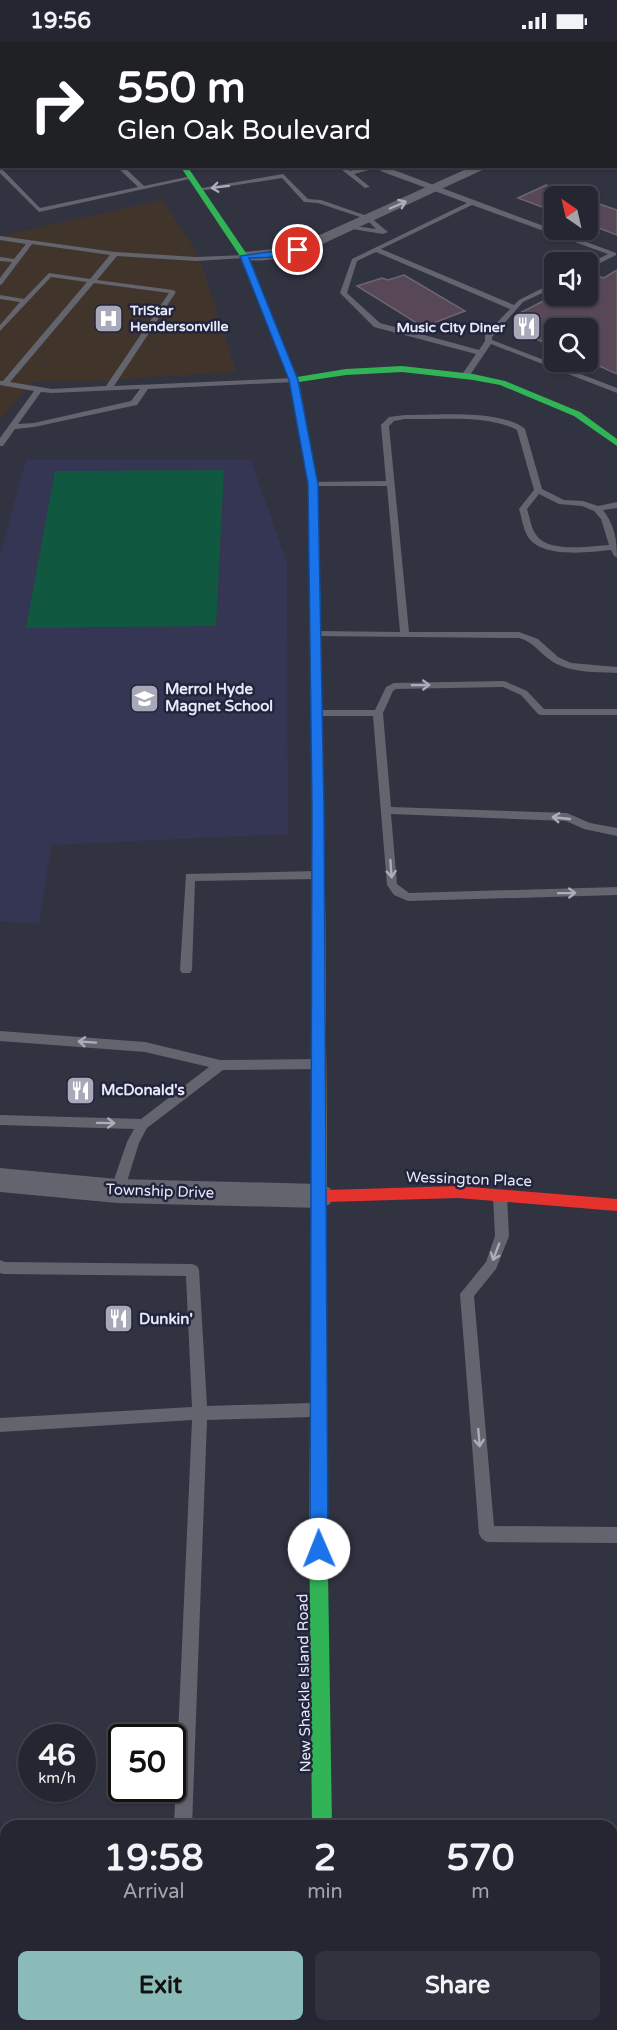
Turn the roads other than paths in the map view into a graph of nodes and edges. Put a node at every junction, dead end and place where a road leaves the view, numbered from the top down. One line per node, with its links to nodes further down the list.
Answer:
1 (121, 168): 11 (lane)
2 (343, 168): 8 (lane)
3 (369, 168): 8 (lane)
4 (382, 168): 10 (lane)
5 (448, 168): 10 (street)
6 (480, 168): 13 (street)
7 (0, 169): 11 (lane)
8 (349, 173): 12 (lane)
9 (191, 178): 11 (lane); 15 (lane, one-way to 9); 25 (main road, New Shackle Island Road)
10 (416, 182): 13 (lane); 15 (street)
11 (141, 187)
12 (367, 187)
13 (437, 188): 14 (lane); 16 (street, one-way to 13)
14 (473, 202): 19 (lane); 24 (lane)
15 (352, 212): 16 (lane); 25 (street)
16 (369, 218): 17 (street); 18 (lane)
17 (348, 227): 18 (lane); 25 (street)
18 (383, 232): 19 (lane)
19 (400, 237): 22 (lane)
20 (0, 238): 21 (lane)
21 (31, 241): 23 (lane); 27 (lane)
22 (376, 250): 34 (lane); 37 (lane)
23 (115, 254): 25 (lane); 29 (lane)
24 (616, 255): 28 (lane)
25 (244, 256): 39 (main road, New Shackle Island Road)
26 (0, 259): 27 (lane)
27 (16, 261): 30 (lane)
28 (598, 263)
29 (93, 280): 33 (lane); 40 (lane); 42 (lane)
30 (0, 284)
31 (544, 290): 34 (lane)
32 (0, 297): 33 (lane)
33 (26, 301): 35 (lane)
34 (514, 308): 36 (lane)
35 (0, 329)
36 (489, 341): 37 (lane); 44 (lane)
37 (481, 352): 38 (lane)
38 (465, 376): 39 (main road); 46 (main road)
39 (294, 380): 41 (lane); 49 (main road, New Shackle Island Road)
40 (2, 384): 43 (lane)
41 (147, 386): 42 (lane); 45 (lane)
42 (109, 388): 43 (lane)
43 (39, 389): 45 (lane)
44 (617, 391)
45 (12, 427): 47 (lane)
46 (617, 442)
47 (0, 444)
48 (391, 483): 49 (lane); 50 (lane); 55 (lane)
49 (313, 484): 54 (main road, New Shackle Island Road)
50 (538, 490): 52 (lane); 53 (lane)
51 (617, 505): 52 (lane)
52 (597, 509): 53 (lane)
53 (616, 551)
54 (316, 634): 55 (lane); 58 (main road, New Shackle Island Road)
55 (405, 635): 56 (lane)
56 (617, 670)
57 (617, 712): 59 (lane, one-way to 57)
58 (317, 713): 59 (lane); 62 (main road, New Shackle Island Road)
59 (378, 713): 60 (lane)
60 (387, 810): 61 (lane, one-way to 60); 63 (lane, one-way to 63)
61 (617, 832)
62 (318, 875): 64 (lane); 66 (main road, New Shackle Island Road)
63 (617, 891)
64 (186, 970)
65 (0, 1036): 67 (lane, one-way to 65)
66 (319, 1064): 67 (lane); 73 (main road, New Shackle Island Road)
67 (220, 1065): 69 (lane)
68 (0, 1120): 69 (lane, one-way to 69)
69 (143, 1124): 71 (lane)
70 (0, 1180): 71 (street, Township Drive)
71 (117, 1191): 73 (street, Township Drive)
72 (500, 1195): 73 (main road, Wessington Place); 74 (main road, Wessington Place); 79 (lane, one-way to 79)
73 (320, 1196): 76 (main road, New Shackle Island Road)
74 (617, 1205)
75 (0, 1266): 77 (lane)
76 (317, 1410): 77 (lane); 81 (main road, New Shackle Island Road)
77 (200, 1413): 78 (lane); 80 (lane)
78 (0, 1425)
79 (617, 1535)
80 (183, 1820)
81 (322, 1820)

